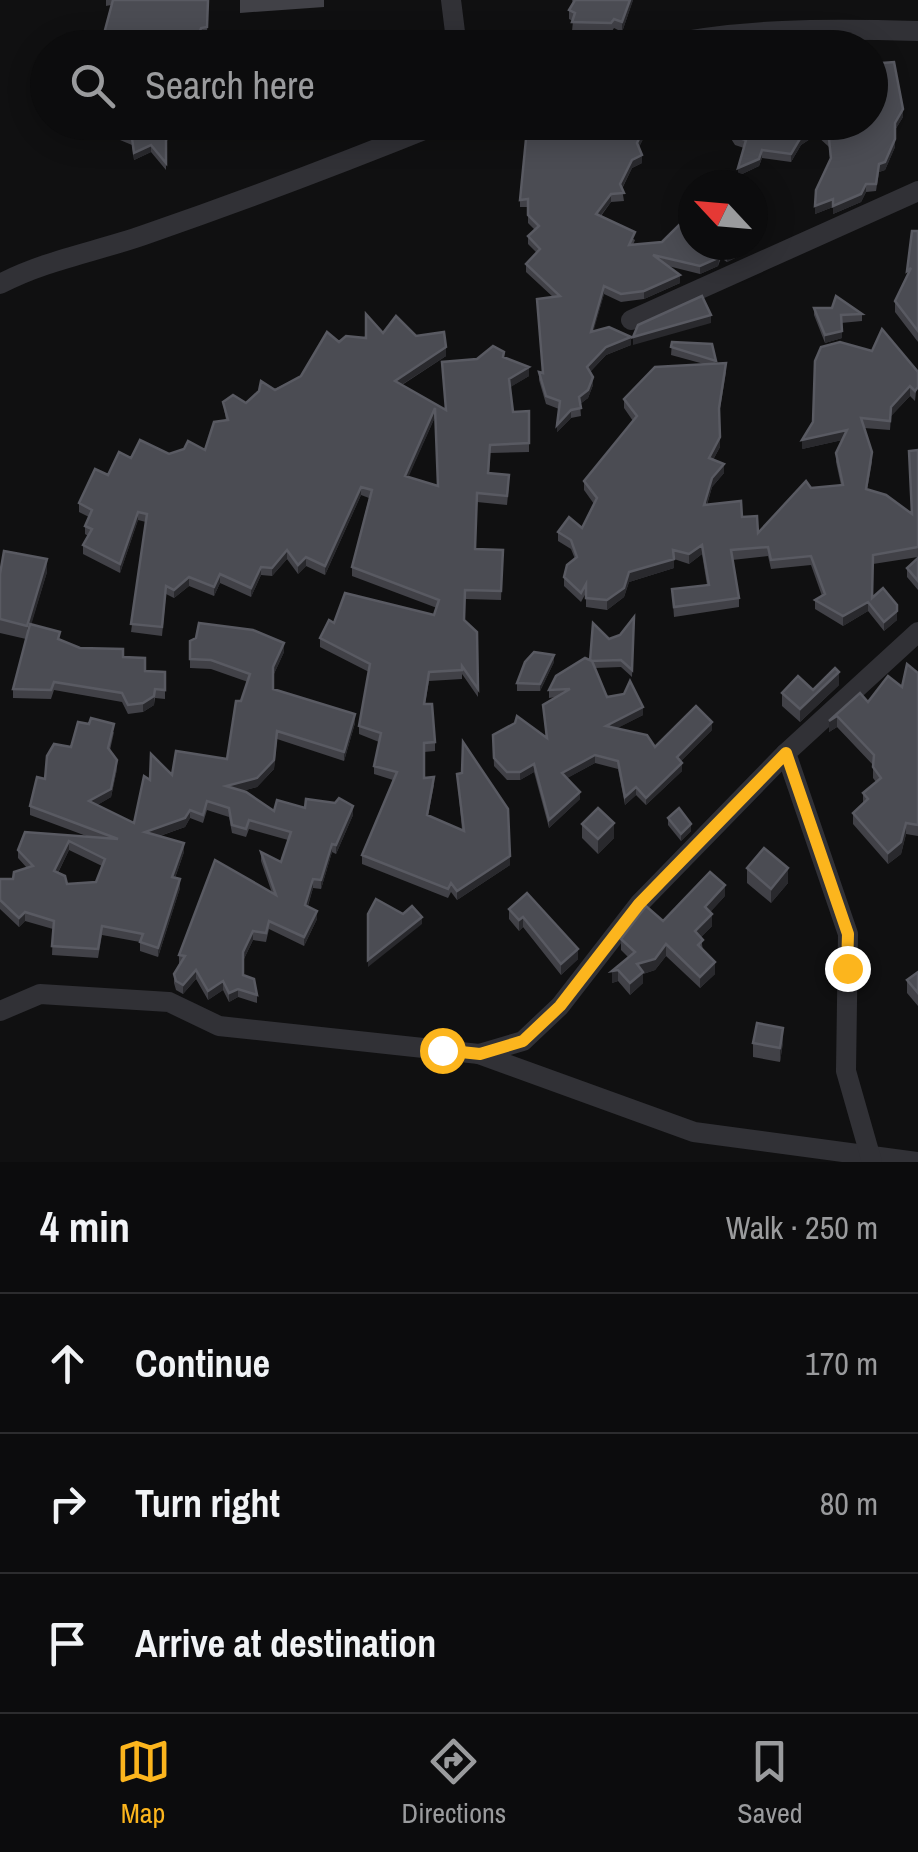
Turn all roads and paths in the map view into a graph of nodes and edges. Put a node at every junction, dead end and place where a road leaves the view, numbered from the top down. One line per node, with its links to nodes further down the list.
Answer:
1 (451, 0): 2 (street)
2 (455, 30)
3 (773, 30): 4 (street)
4 (918, 31)
5 (397, 140): 7 (street)
6 (918, 191): 8 (street)
7 (0, 284)
8 (631, 320)
9 (918, 632): 10 (street)
10 (786, 753): 12 (street); 13 (street)
11 (0, 1011): 12 (street)
12 (480, 1054): 13 (street)
13 (872, 1158): 14 (street)
14 (917, 1162)

